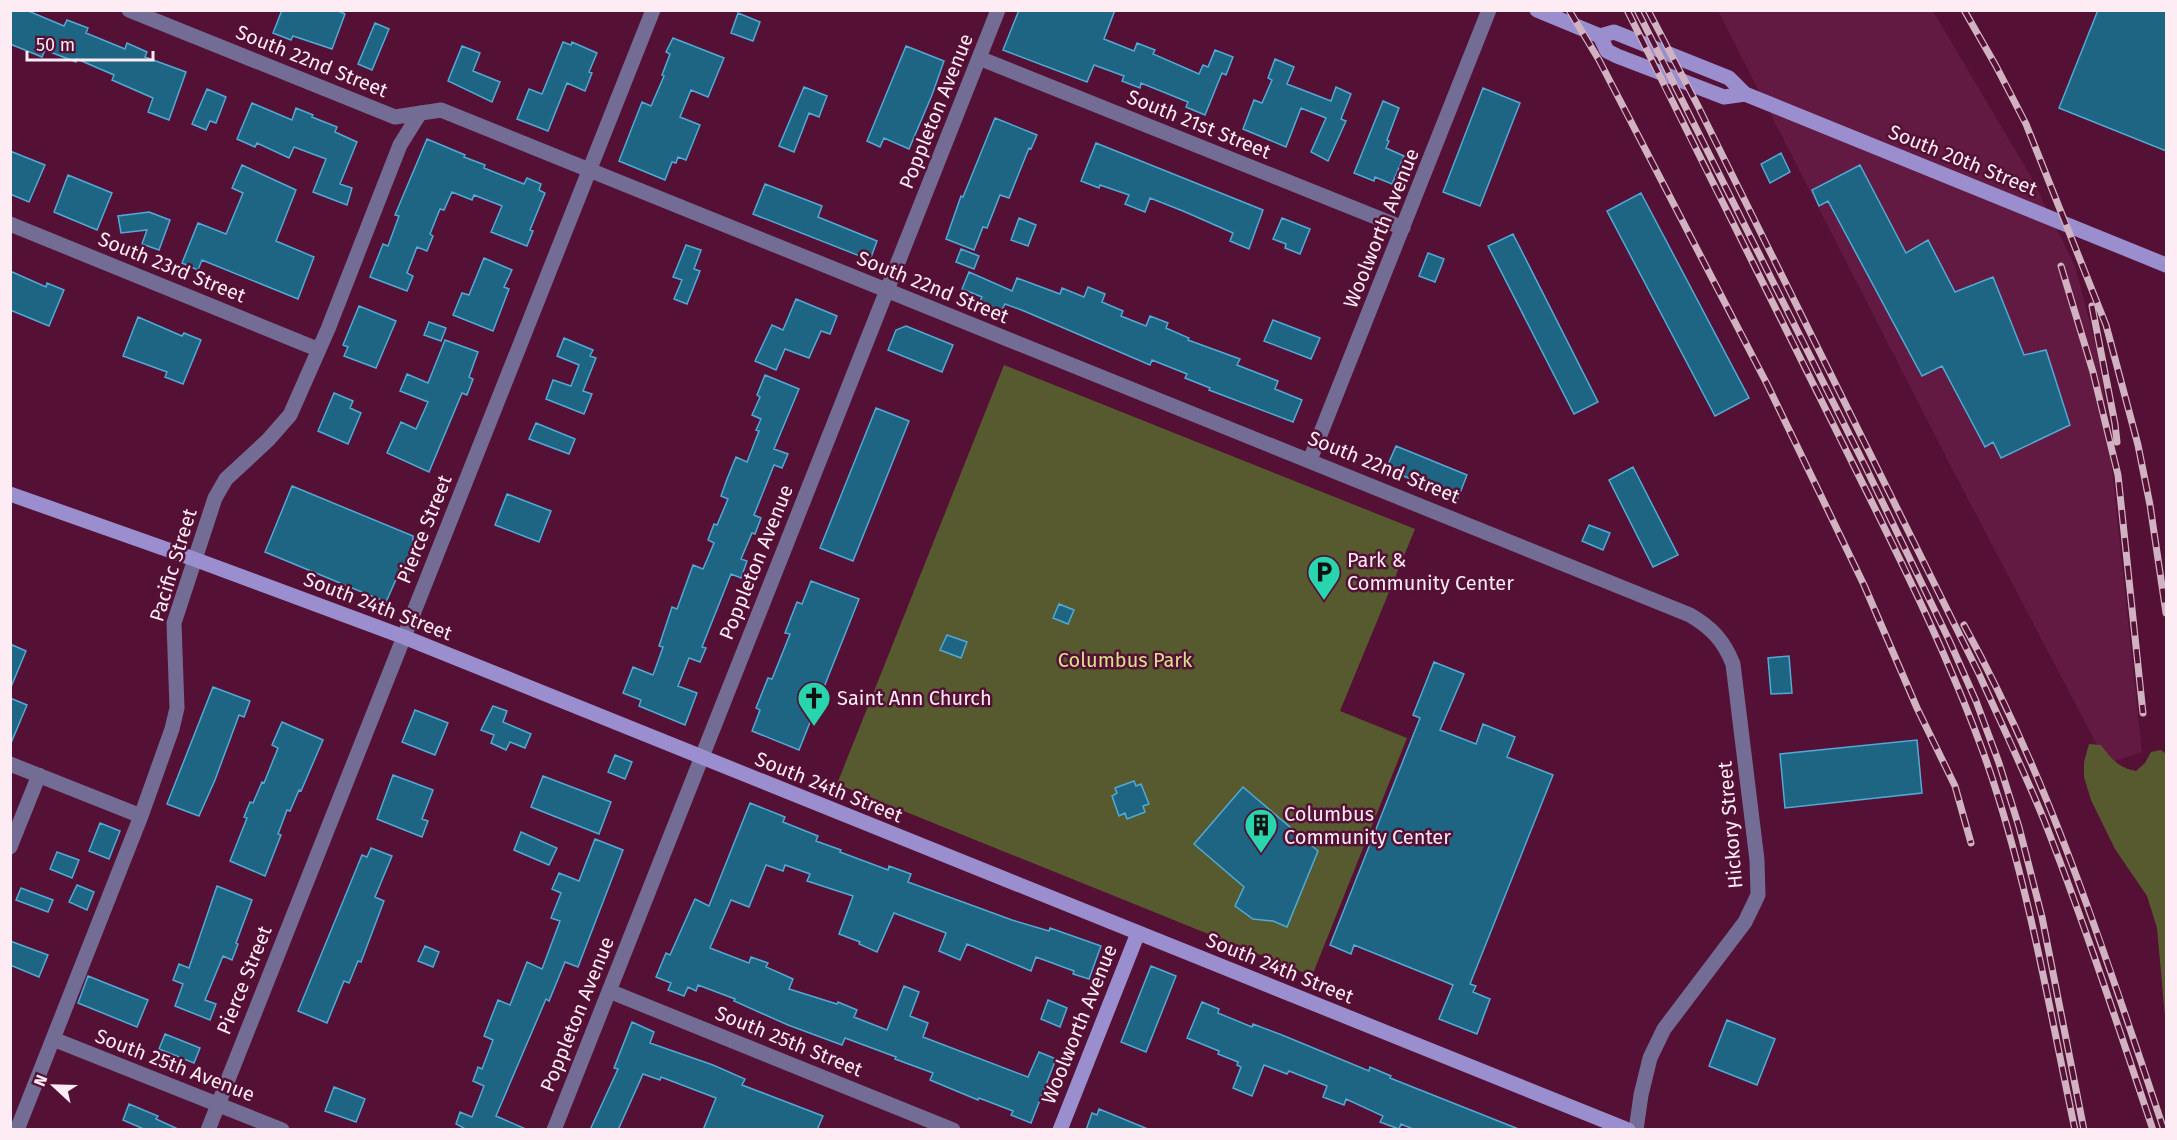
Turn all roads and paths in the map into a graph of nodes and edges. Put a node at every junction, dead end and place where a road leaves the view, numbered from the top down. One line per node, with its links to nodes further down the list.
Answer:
1 (129, 10): 7 (street, South 22nd Street)
2 (653, 10): 8 (street, Pierce Street)
3 (998, 10): 6 (street, Poppleton Avenue)
4 (1489, 10): 10 (street, Woolworth Avenue)
5 (1537, 10): 11 (main road, South 20th Street)
6 (979, 58): 10 (street, South 21st Street); 12 (street, Poppleton Avenue)
7 (420, 113): 8 (street, South 22nd Street); 13 (street, Pacific Street)
8 (589, 171): 12 (street, South 22nd Street); 18 (street, Pierce Street)
9 (10, 224): 13 (street, South 23rd Street)
10 (1403, 228): 14 (street, Woolworth Avenue)
11 (2166, 265)
12 (886, 292): 14 (street, South 22nd Street); 19 (street, Poppleton Avenue)
13 (318, 349): 16 (street, Pacific Street)
14 (1310, 460): 17 (street, South 22nd Street)
15 (10, 495): 16 (main road, South 24th Street)
16 (194, 559): 18 (main road, South 24th Street); 22 (street, Pacific Street)
17 (1714, 632): 35 (street, Hickory Street)
18 (404, 637): 19 (main road, South 24th Street); 27 (street, Pierce Street)
19 (701, 758): 24 (main road, South 24th Street); 25 (street, Poppleton Avenue)
20 (10, 764): 21 (street)
21 (39, 776): 22 (street); 23 (street)
22 (141, 816): 26 (street, Pacific Street)
23 (10, 847)
24 (1138, 933): 33 (main road, Woolworth Avenue); 34 (main road, South 24th Street)
25 (609, 991): 31 (street, Poppleton Avenue); 32 (street, South 25th Street)
26 (53, 1039): 27 (street, South 25th Avenue); 28 (street, Pacific Street)
27 (218, 1104): 29 (street, Pierce Street); 30 (street, South 25th Avenue)
28 (17, 1130)
29 (208, 1130)
30 (282, 1130)
31 (554, 1130)
32 (953, 1130)
33 (1060, 1130)
34 (1628, 1130)
35 (1636, 1130)

